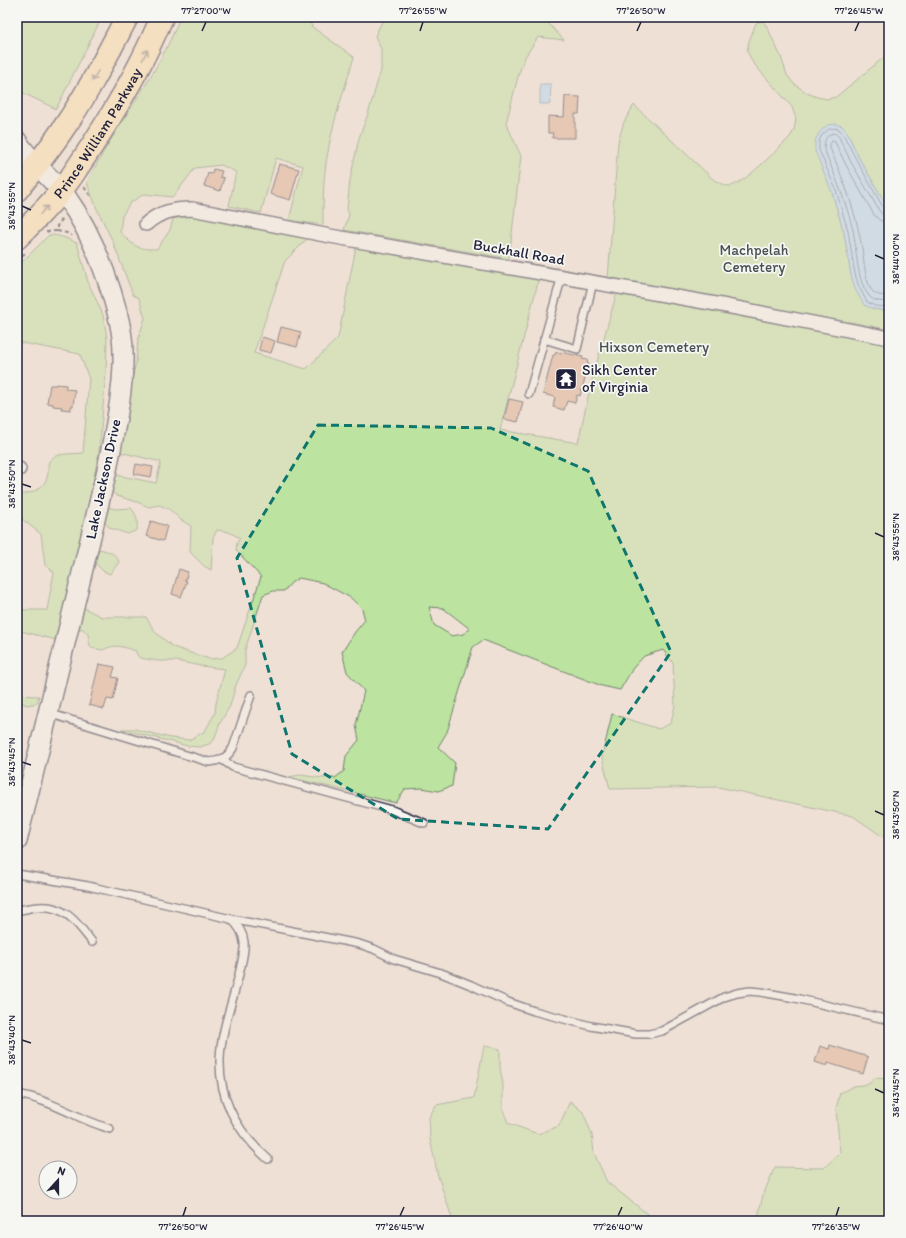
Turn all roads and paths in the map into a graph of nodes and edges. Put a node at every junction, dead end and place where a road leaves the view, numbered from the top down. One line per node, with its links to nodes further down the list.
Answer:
1 (127, 17): 4 (highway, Prince William Parkway, one-way to 4)
2 (162, 17): 7 (highway, Prince William Parkway, one-way to 2)
3 (17, 141): 4 (street, Lake Jackson Drive)
4 (37, 165): 6 (highway, Prince William Parkway); 7 (street, Lake Jackson Drive)
5 (84, 187): 8 (path)
6 (17, 190)
7 (61, 190): 12 (highway, Prince William Parkway, one-way to 7); 19 (street, Lake Jackson Drive)
8 (92, 198)
9 (146, 224): 13 (street, Buckhall Road)
10 (58, 231): 11 (path)
11 (72, 236)
12 (17, 238)
13 (562, 276): 14 (street, Buckhall Road); 16 (lane)
14 (593, 282): 15 (street, Buckhall Road); 16 (lane)
15 (889, 338)
16 (544, 339): 17 (lane)
17 (529, 394)
18 (251, 695): 20 (lane)
19 (48, 713): 20 (lane); 22 (street, Lake Jackson Drive)
20 (221, 760): 21 (lane)
21 (424, 823)
22 (17, 840)
23 (17, 874): 25 (lane)
24 (17, 910): 26 (lane)
25 (231, 919): 27 (lane); 30 (lane)
26 (92, 942)
27 (889, 1020)
28 (17, 1094): 29 (lane)
29 (110, 1129)
30 (268, 1159)

